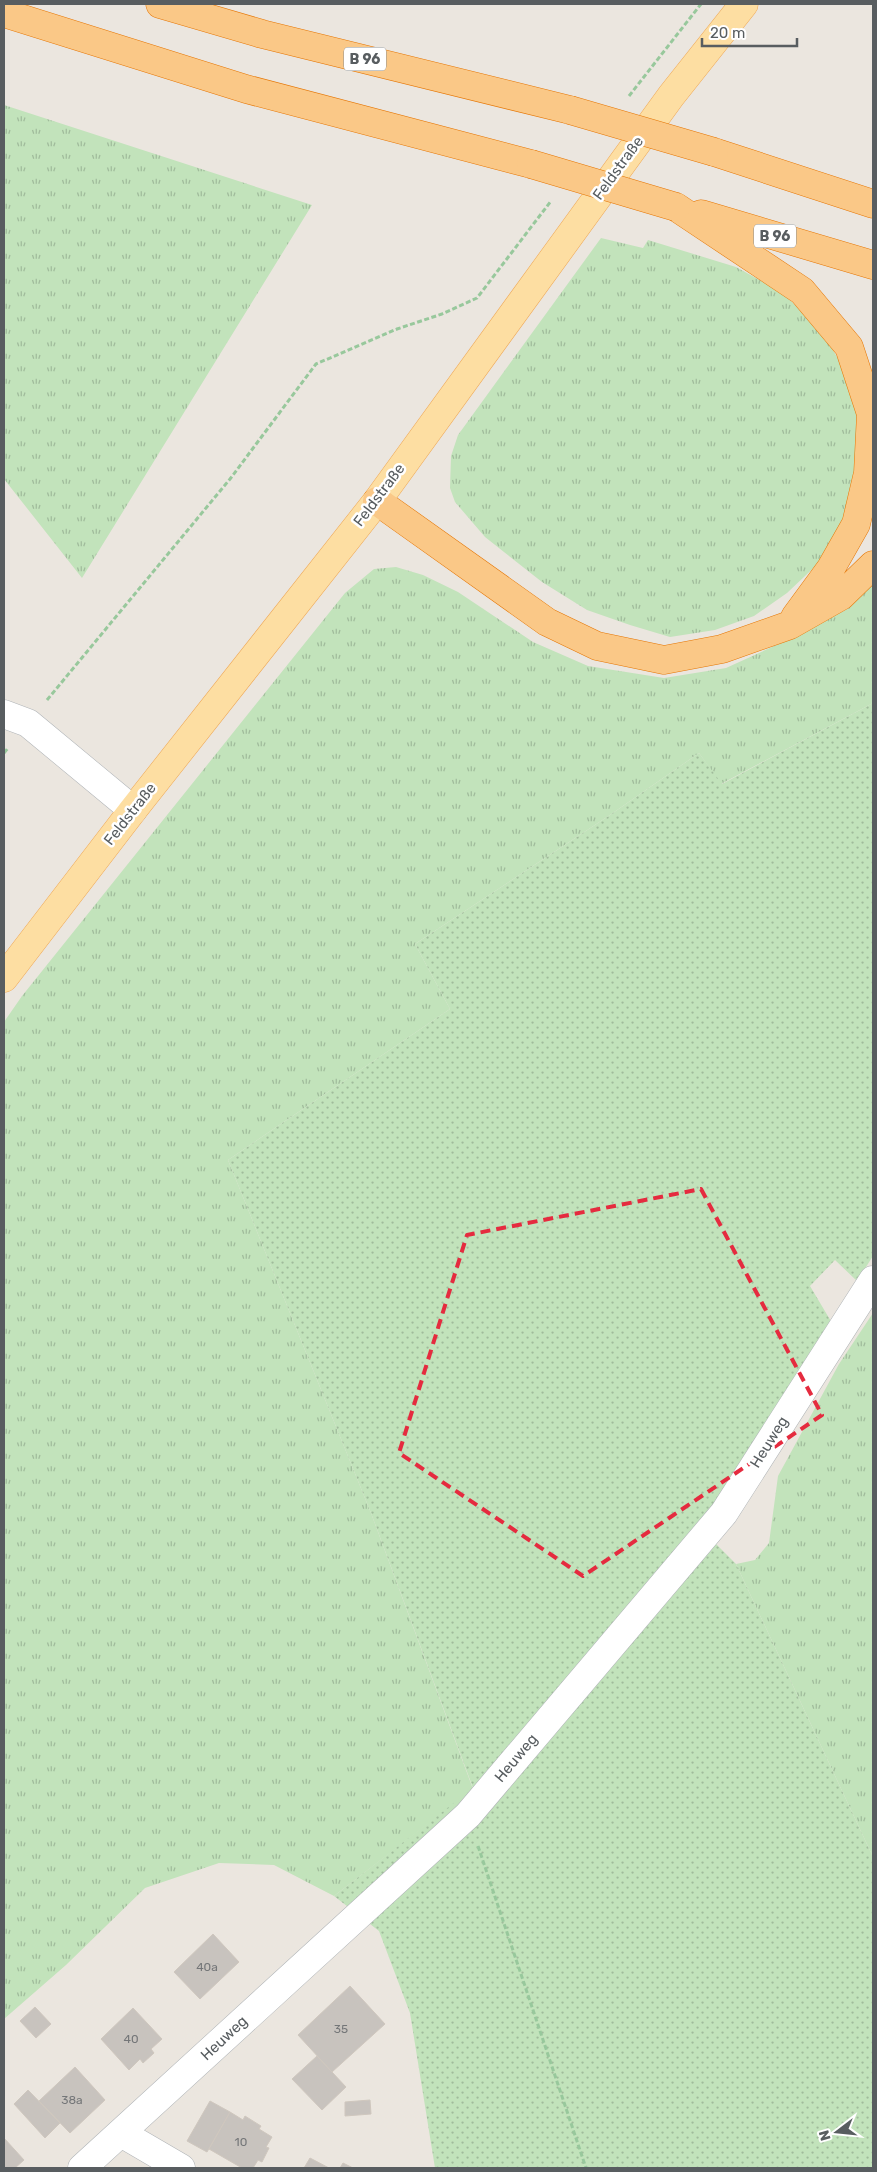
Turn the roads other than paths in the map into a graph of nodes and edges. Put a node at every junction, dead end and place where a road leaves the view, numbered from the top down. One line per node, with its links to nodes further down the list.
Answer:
1 (160, 4): 4 (highway, B 96, bridge)
2 (744, 4): 7 (main road, Feldstraße)
3 (4, 13): 5 (highway, B 96, bridge)
4 (873, 204)
5 (676, 207): 6 (highway, B 96); 9 (highway)
6 (873, 265)
7 (376, 501): 9 (highway); 11 (main road, Feldstraße)
8 (873, 565): 9 (highway)
9 (790, 625)
10 (16, 718): 11 (street)
11 (133, 810): 12 (main road, Feldstraße)
12 (4, 978)
13 (873, 1280): 14 (street, Heuweg)
14 (121, 2134): 15 (street, Heuweg); 16 (street)
15 (82, 2168)
16 (181, 2168)

